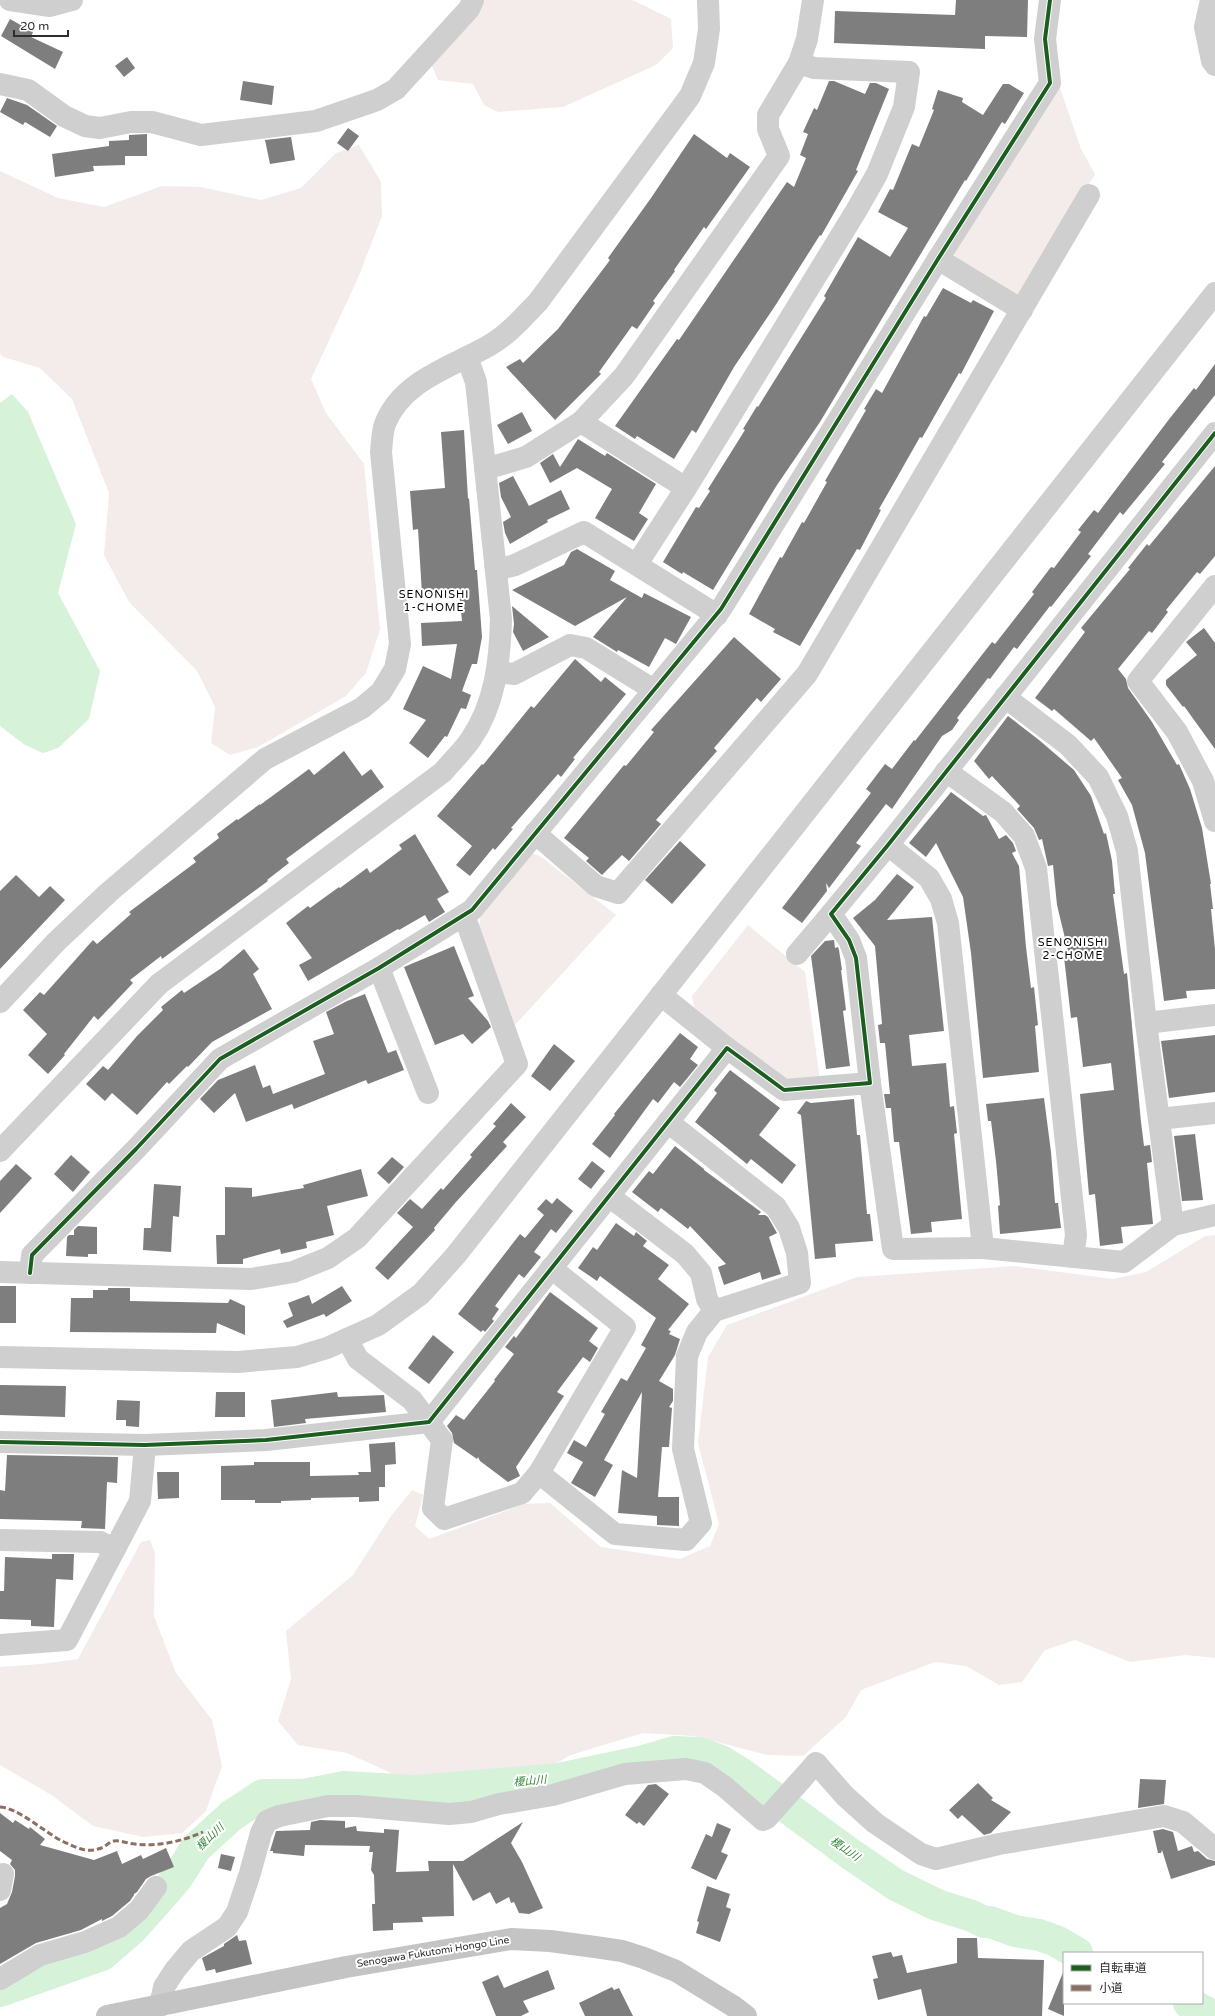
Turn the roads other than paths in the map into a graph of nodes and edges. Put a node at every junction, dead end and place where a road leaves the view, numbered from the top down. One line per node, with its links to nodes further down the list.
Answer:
1 (10, 0): 2 (street)
2 (72, 0)
3 (473, 0): 10 (street)
4 (708, 0): 15 (street)
5 (813, 0): 8 (street)
6 (1050, 0): 12 (street)
7 (1211, 0): 9 (street)
8 (799, 63): 16 (street); 19 (street)
9 (1215, 65)
10 (0, 84)
11 (1089, 195): 14 (street)
12 (938, 259): 14 (street); 23 (street)
13 (1215, 293): 35 (street)
14 (1022, 310): 29 (street)
15 (468, 357): 18 (street); 36 (street)
16 (581, 422): 18 (street); 19 (street)
17 (1215, 433): 26 (street)
18 (485, 469): 21 (street)
19 (686, 488): 20 (street)
20 (636, 564): 21 (street); 23 (street)
21 (496, 570): 24 (street)
22 (1212, 600): 28 (street)
23 (717, 615): 25 (street)
24 (497, 672): 25 (street); 45 (street)
25 (654, 690): 29 (street)
26 (1005, 697): 27 (street); 38 (street)
27 (946, 771): 30 (street); 50 (street)
28 (1215, 821)
29 (535, 833): 32 (street)
30 (888, 845): 31 (street); 49 (street)
31 (831, 914): 33 (street); 40 (street)
32 (464, 915): 34 (street); 53 (street)
33 (797, 954)
34 (379, 968): 41 (street); 53 (street)
35 (661, 995): 39 (street); 55 (street)
36 (0, 1002)
37 (1215, 1015): 38 (street)
38 (1146, 1022): 43 (street)
39 (728, 1048): 40 (street); 44 (street)
40 (870, 1083): 49 (street)
41 (428, 1093)
42 (1215, 1113): 43 (street)
43 (1159, 1119): 48 (street)
44 (668, 1122): 46 (street); 54 (street)
45 (0, 1151)
46 (609, 1196): 51 (street); 54 (street)
47 (1215, 1215): 48 (street)
48 (1173, 1225): 50 (street)
49 (984, 1248): 50 (street)
50 (1073, 1257)
51 (551, 1268): 57 (street); 60 (street)
52 (0, 1272): 53 (street)
53 (30, 1273)
54 (714, 1311): 60 (street)
55 (347, 1339): 56 (street); 57 (street)
56 (0, 1358)
57 (429, 1422): 59 (street); 60 (street)
58 (0, 1442): 59 (street)
59 (145, 1445): 62 (street)
60 (539, 1473)
61 (0, 1540): 62 (street)
62 (115, 1549): 63 (street)
63 (0, 1645)
64 (1215, 1849): 67 (street)
65 (156, 1887): 66 (street)
66 (0, 1978)
67 (160, 2006): 68 (main road, Senogawa Fukutomi Hongo Line); 69 (main road, Senogawa Fukutomi Hongo Line)
68 (107, 2016)
69 (746, 2016)

